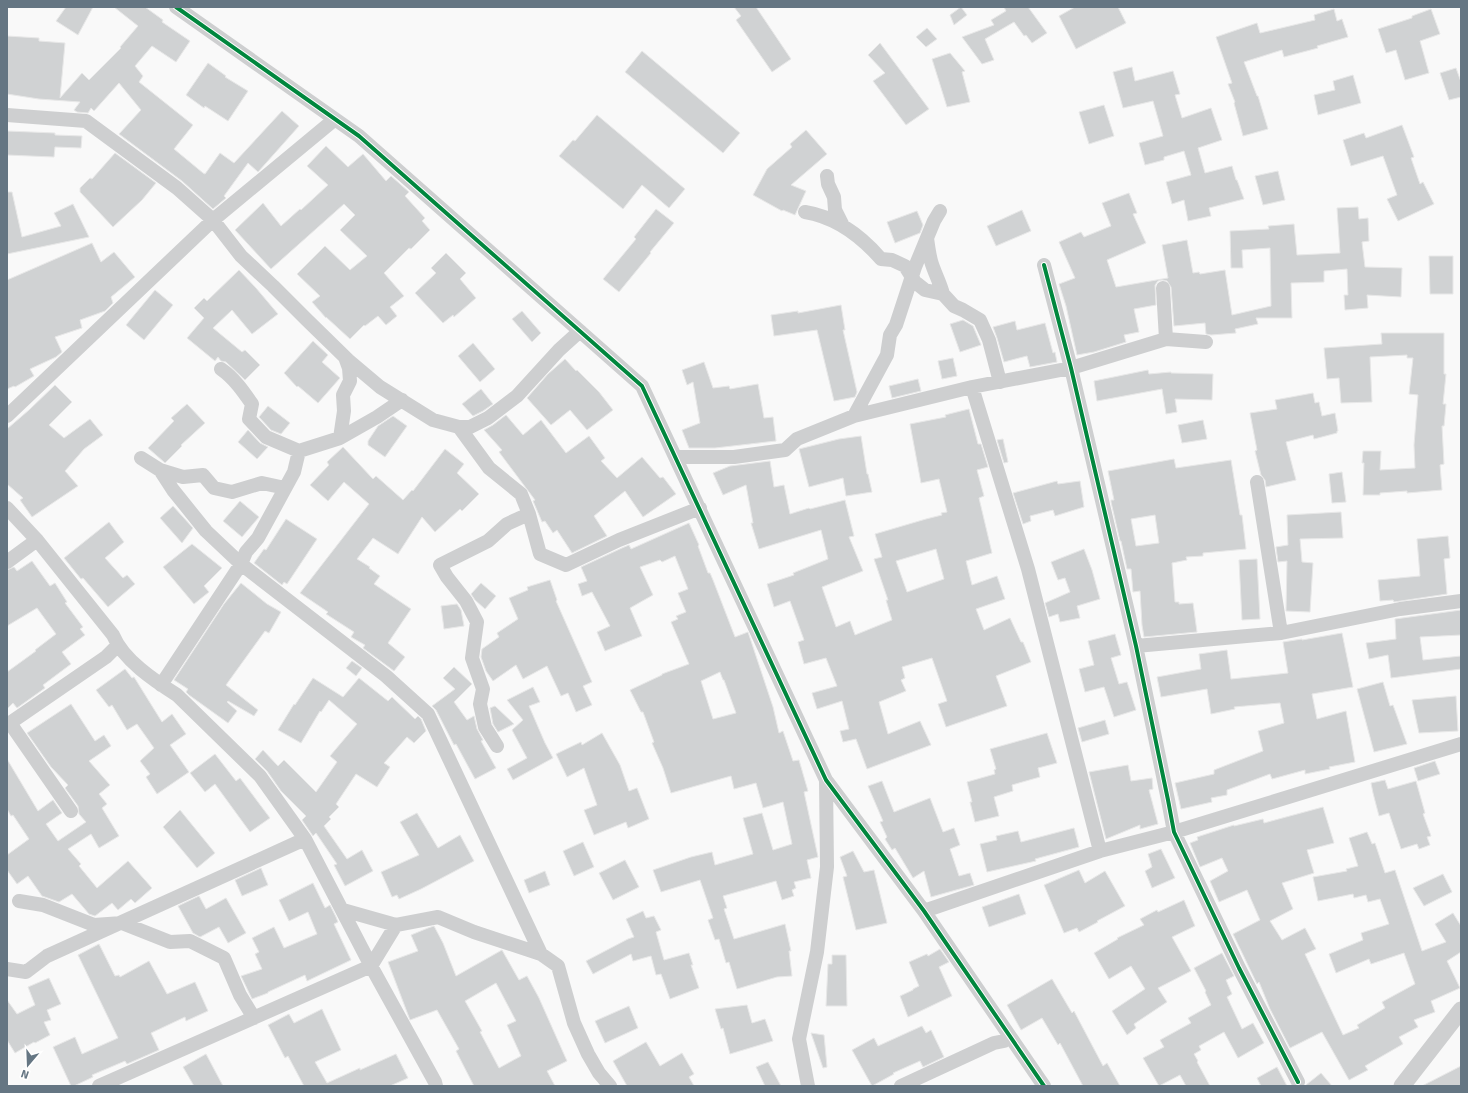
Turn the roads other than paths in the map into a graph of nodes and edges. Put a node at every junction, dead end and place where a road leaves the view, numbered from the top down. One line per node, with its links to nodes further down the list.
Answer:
1 (176, 7): 3 (street)
2 (7, 115): 7 (street)
3 (335, 119): 7 (street); 14 (street)
4 (827, 176): 8 (street)
5 (940, 211): 9 (street)
6 (805, 212): 8 (street)
7 (213, 220): 17 (street); 23 (street)
8 (842, 224): 11 (street)
9 (927, 238): 11 (street); 13 (street)
10 (1044, 265): 18 (street)
11 (912, 275): 13 (street); 24 (street)
12 (1163, 288): 15 (street)
13 (943, 294): 20 (street)
14 (580, 331): 25 (street); 28 (street)
15 (1166, 339): 16 (street); 18 (street)
16 (1206, 342)
17 (345, 357): 22 (street); 26 (street)
18 (1071, 368): 20 (street); 42 (street)
19 (221, 369): 27 (street)
20 (1000, 382): 21 (street)
21 (972, 387): 24 (street); 51 (street)
22 (402, 400): 25 (street); 26 (street)
23 (7, 416)
24 (854, 416): 28 (street)
25 (459, 427): 35 (street)
26 (340, 438): 27 (street)
27 (299, 451): 32 (street)
28 (676, 457): 34 (street)
29 (142, 458): 30 (street)
30 (160, 470): 32 (street); 38 (street)
31 (1257, 482): 40 (street)
32 (285, 488): 38 (street)
33 (7, 508): 36 (street)
34 (700, 508): 35 (street); 47 (street)
35 (529, 514): 46 (street)
36 (37, 540): 37 (street); 41 (street)
37 (7, 562)
38 (241, 564): 43 (street); 57 (street)
39 (1461, 601): 40 (street)
40 (1281, 633): 42 (street)
41 (117, 646): 43 (street); 44 (street)
42 (1136, 646): 49 (street)
43 (161, 685): 50 (street)
44 (8, 724): 48 (street)
45 (1461, 744): 49 (street)
46 (497, 746)
47 (826, 780): 54 (street); 67 (street)
48 (71, 812)
49 (1174, 832): 51 (street); 63 (street)
50 (306, 839): 53 (street); 55 (street)
51 (1100, 851): 54 (street)
52 (19, 901): 55 (street)
53 (343, 910): 56 (street); 58 (street)
54 (924, 912): 62 (street)
55 (122, 922): 59 (street); 61 (street)
56 (396, 925): 57 (street); 58 (street)
57 (541, 954): 66 (street)
58 (370, 966): 61 (street); 65 (street)
59 (7, 969)
60 (1461, 1010): 70 (street)
61 (254, 1018): 64 (street)
62 (1010, 1036): 68 (street); 69 (street)
63 (1298, 1082)
64 (99, 1086)
65 (436, 1086)
66 (610, 1086)
67 (808, 1086)
68 (900, 1086)
69 (1044, 1086)
70 (1402, 1086)

